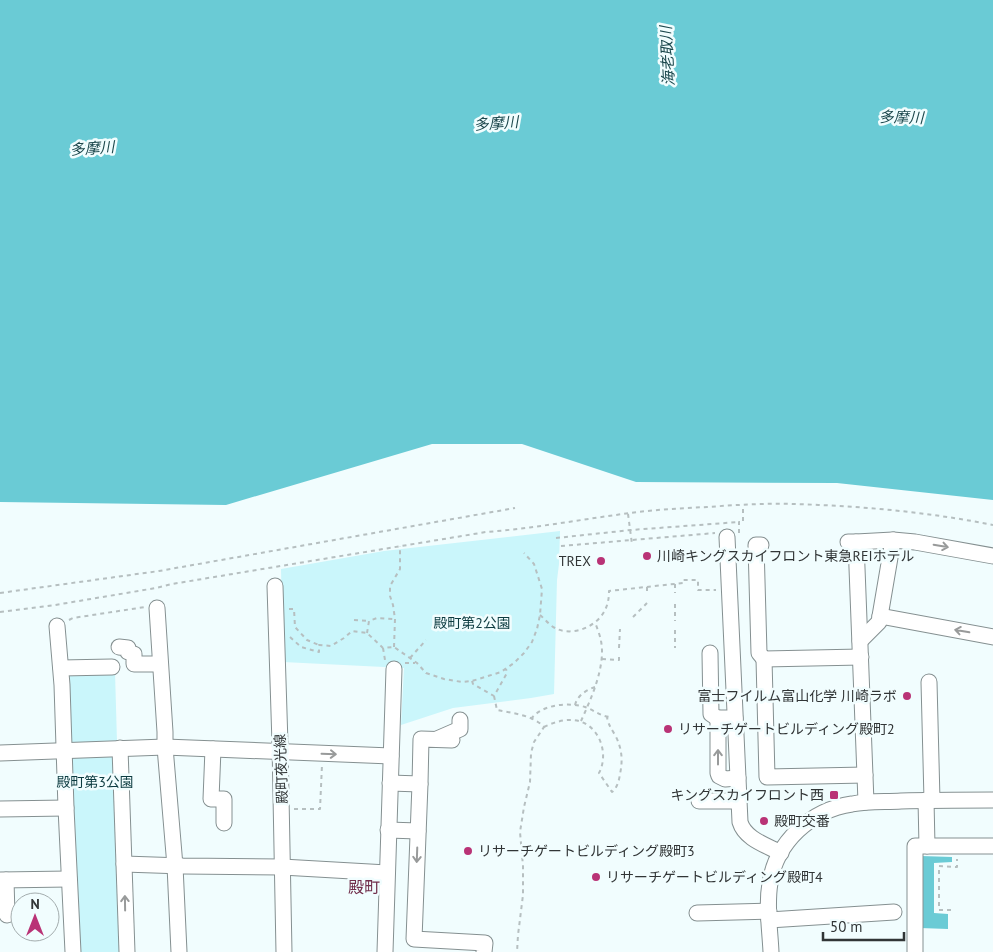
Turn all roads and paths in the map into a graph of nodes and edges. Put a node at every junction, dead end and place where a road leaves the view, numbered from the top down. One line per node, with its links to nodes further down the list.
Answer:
1 (515, 508): 19 (path)
2 (628, 514): 4 (path); 5 (path); 12 (path)
3 (739, 522): 5 (path)
4 (993, 525)
5 (630, 530): 7 (path); 8 (path)
6 (724, 534): 8 (path); 22 (street)
7 (556, 538)
8 (632, 540): 10 (path); 13 (path)
9 (893, 540): 15 (street, one-way to 15); 29 (street); 48 (street)
10 (632, 544)
11 (761, 545): 53 (street)
12 (400, 546): 27 (path); 31 (path)
13 (561, 546)
14 (524, 553): 28 (path)
15 (993, 556)
16 (674, 584): 18 (path); 21 (path); 22 (path)
17 (275, 586): 79 (street, 殿町夜光線)
18 (647, 587): 20 (path); 35 (path)
19 (0, 593)
20 (647, 593)
21 (675, 593)
22 (726, 595): 68 (street)
23 (647, 603): 30 (path)
24 (674, 604): 34 (path)
25 (157, 608): 36 (path); 54 (street)
26 (294, 609): 43 (path)
27 (0, 612)
28 (540, 615): 35 (path); 58 (path)
29 (880, 616): 41 (street, one-way to 29); 48 (street)
30 (633, 617)
31 (395, 619): 33 (path); 45 (path)
32 (354, 620): 33 (path)
33 (369, 621): 39 (path)
34 (674, 621)
35 (595, 622): 52 (path)
36 (57, 626): 56 (street)
37 (620, 629): 46 (path)
38 (675, 630): 47 (path)
39 (367, 633): 43 (path); 45 (path)
40 (290, 636): 43 (path)
41 (993, 637)
42 (426, 640): 51 (path)
43 (319, 645)
44 (119, 647): 54 (street)
45 (394, 647): 51 (path)
46 (620, 648)
47 (675, 648)
48 (860, 649): 53 (street); 83 (street)
49 (710, 652): 67 (street)
50 (620, 657): 52 (path)
51 (410, 658): 59 (path)
52 (601, 659): 61 (path)
53 (764, 659): 83 (street)
54 (160, 664): 75 (street)
55 (112, 667): 56 (street)
56 (61, 668): 78 (street)
57 (394, 669): 82 (street)
58 (506, 669): 59 (path); 62 (path)
59 (472, 681): 62 (path)
60 (929, 682): 88 (street)
61 (595, 687): 63 (path); 64 (path)
62 (494, 696): 69 (path)
63 (575, 705): 64 (path); 69 (path)
64 (587, 708): 65 (path); 71 (path)
65 (607, 717): 66 (path); 71 (path)
66 (611, 717)
67 (718, 718): 68 (street); 84 (street, one-way to 67)
68 (735, 718): 84 (street)
69 (531, 719): 72 (path)
70 (460, 720): 73 (street)
71 (581, 721): 72 (path)
72 (544, 727): 119 (path)
73 (435, 740): 74 (street); 86 (street)
74 (452, 740)
75 (165, 747): 76 (street); 77 (street); 103 (street)
76 (120, 748): 78 (street); 102 (street)
77 (213, 749): 79 (street); 95 (street)
78 (64, 750): 80 (street); 92 (street)
79 (280, 752): 81 (street); 94 (street, 殿町夜光線)
80 (0, 753)
81 (323, 754): 82 (street, one-way to 82); 94 (path)
82 (391, 756): 85 (street)
83 (865, 776): 91 (street)
84 (738, 778): 90 (street)
85 (390, 783): 86 (street); 96 (street)
86 (420, 784): 97 (street)
87 (699, 800): 90 (street)
88 (929, 800): 89 (street); 91 (street); 98 (street)
89 (993, 800)
90 (739, 801): 100 (street)
91 (866, 802): 100 (street)
92 (66, 808): 93 (street); 106 (street)
93 (0, 809)
94 (282, 809): 104 (street, 殿町夜光線)
95 (224, 823)
96 (388, 830): 97 (street); 105 (street)
97 (418, 831): 118 (street, one-way to 118)
98 (927, 846): 99 (street); 121 (street)
99 (993, 846)
100 (781, 853): 112 (street)
101 (957, 856): 108 (path)
102 (124, 864): 103 (street); 114 (street, one-way to 102)
103 (175, 866): 104 (street); 115 (street)
104 (282, 867): 105 (street); 116 (street, 殿町夜光線)
105 (387, 873): 117 (street)
106 (69, 879): 107 (street); 113 (street)
107 (3, 880): 111 (street)
108 (951, 910)
109 (894, 912): 112 (street)
110 (697, 913): 112 (street)
111 (7, 915)
112 (769, 915): 120 (street)
113 (73, 952)
114 (127, 952)
115 (179, 952)
116 (284, 952)
117 (385, 952)
118 (484, 952)
119 (517, 952)
120 (771, 952)
121 (916, 952)

